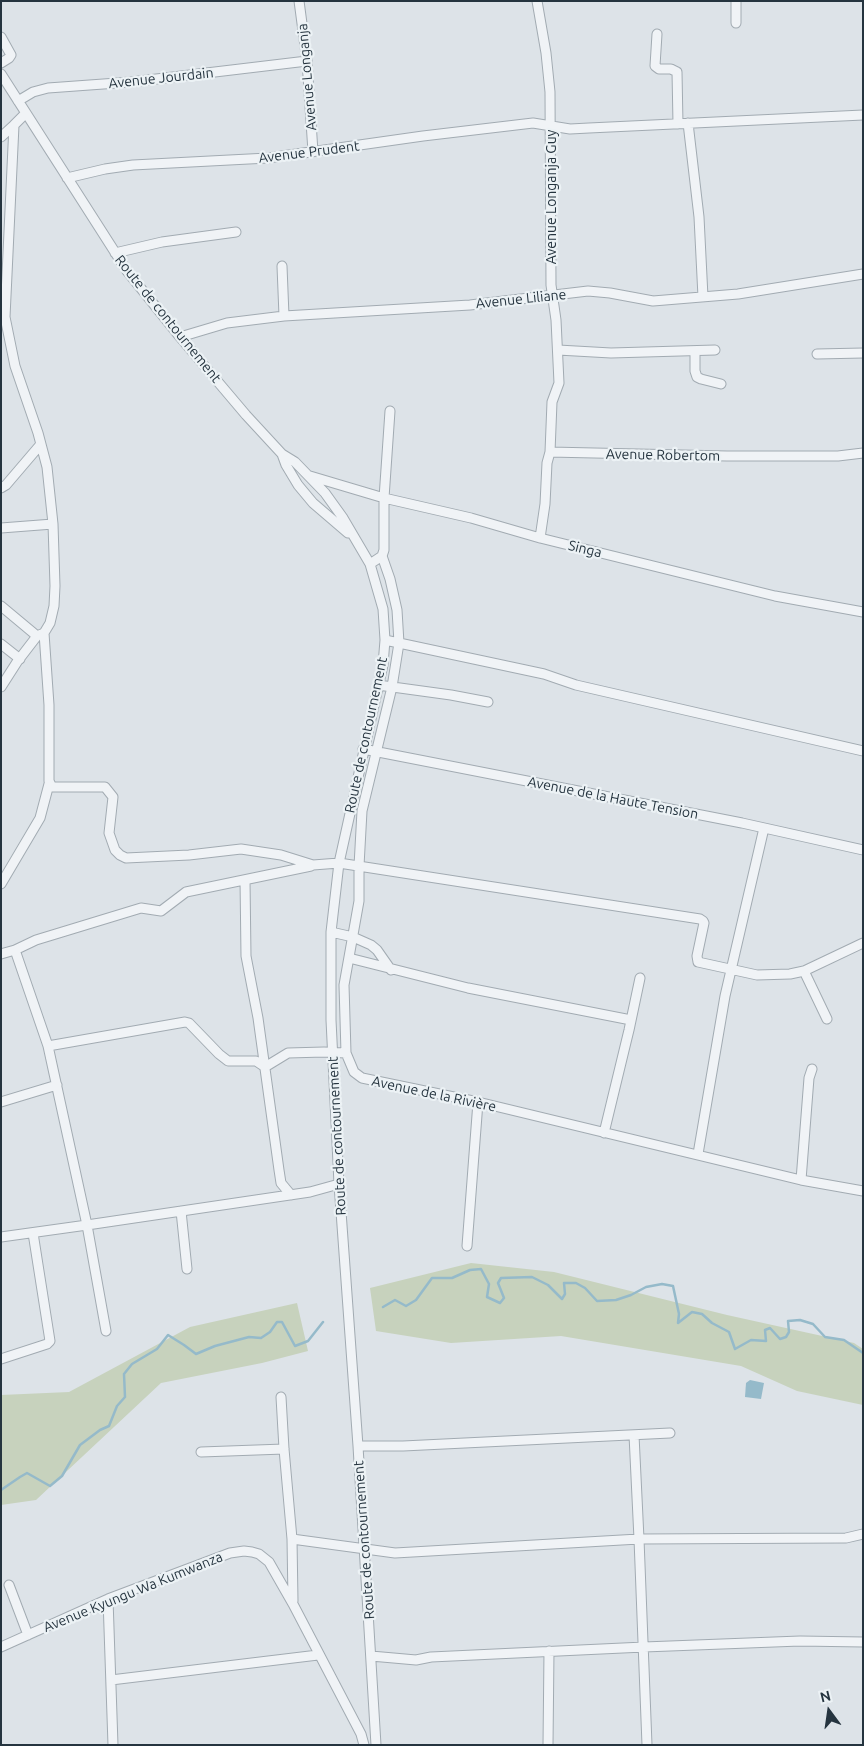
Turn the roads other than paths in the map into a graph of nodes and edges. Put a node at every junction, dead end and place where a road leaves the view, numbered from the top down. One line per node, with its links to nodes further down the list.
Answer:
1 (299, 1): 7 (street, Avenue Longanja)
2 (537, 1): 16 (street, Avenue Longanja Guy)
3 (736, 1): 4 (street)
4 (736, 23)
5 (656, 34): 14 (street)
6 (1, 37): 8 (street)
7 (307, 61): 10 (street, Avenue Jourdain); 18 (street, Avenue Longanja)
8 (1, 63)
9 (1, 74): 10 (street, Route de contournement)
10 (18, 101): 11 (street, Route de contournement)
11 (26, 114): 15 (street); 19 (street, Route de contournement)
12 (863, 115): 13 (street, Avenue Prudent)
13 (688, 123): 14 (street, Avenue Prudent); 25 (street)
14 (678, 124): 16 (street, Avenue Prudent)
15 (14, 125): 17 (street); 27 (street)
16 (550, 126): 18 (street, Avenue Prudent); 24 (street, Avenue Longanja Guy)
17 (1, 136)
18 (313, 152): 19 (street, Avenue Prudent)
19 (67, 178): 21 (street, Route de contournement)
20 (236, 232): 21 (street)
21 (115, 253): 28 (street, Route de contournement)
22 (282, 266): 26 (street)
23 (863, 274): 25 (street, Avenue Liliane)
24 (552, 295): 25 (street, Avenue Liliane); 26 (street, Avenue Liliane); 29 (street, Avenue Longanja Guy)
25 (703, 297)
26 (284, 316): 28 (street, Avenue Liliane)
27 (3, 318): 36 (street)
28 (180, 337): 39 (street, Route de contournement)
29 (558, 350): 31 (street); 37 (street, Avenue Longanja Guy)
30 (715, 350): 31 (street)
31 (694, 351): 34 (street)
32 (863, 353): 33 (street)
33 (816, 354)
34 (721, 384)
35 (390, 411): 42 (street)
36 (41, 444): 41 (street); 43 (street)
37 (550, 452): 38 (street, Avenue Robertom); 46 (street)
38 (863, 453)
39 (282, 454): 40 (street, Route de contournement); 45 (street, Route de contournement)
40 (310, 476): 42 (street, Singa); 45 (street, Route de contournement)
41 (1, 488)
42 (384, 498): 46 (street, Singa); 47 (street)
43 (53, 524): 44 (street); 51 (street)
44 (1, 528)
45 (354, 538): 48 (street, Route de contournement)
46 (540, 538): 50 (street, Singa)
47 (382, 556): 48 (street); 53 (street)
48 (370, 564): 52 (street, Route de contournement)
49 (1, 606): 51 (street)
50 (863, 612)
51 (40, 635): 55 (street); 63 (street)
52 (385, 640): 53 (street); 56 (street, Route de contournement)
53 (399, 643): 58 (street); 61 (street)
54 (1, 644): 55 (street)
55 (20, 659): 57 (street)
56 (378, 685): 58 (street); 60 (street, Route de contournement)
57 (1, 686)
58 (392, 687): 59 (street); 62 (street)
59 (488, 702)
60 (363, 748): 62 (street, Avenue de la Haute Tension); 66 (street, Route de contournement)
61 (863, 751)
62 (377, 752): 64 (street, Avenue de la Haute Tension); 68 (street)
63 (49, 784): 67 (street); 70 (street)
64 (764, 828): 65 (street, Avenue de la Haute Tension); 78 (street)
65 (863, 850)
66 (339, 863): 67 (street); 68 (street); 71 (street, Route de contournement)
67 (313, 865): 69 (street)
68 (359, 866): 72 (street); 78 (street)
69 (245, 880): 74 (street); 86 (street)
70 (1, 884)
71 (331, 932): 72 (street); 84 (street, Route de contournement)
72 (354, 937): 76 (street); 77 (street)
73 (863, 943): 79 (street)
74 (16, 950): 75 (street); 83 (street)
75 (1, 954)
76 (349, 958): 77 (street); 85 (street)
77 (391, 970): 82 (street)
78 (731, 970): 79 (street); 92 (street)
79 (804, 971): 81 (street)
80 (640, 978): 82 (street)
81 (827, 1019)
82 (631, 1020): 91 (street)
83 (48, 1046): 86 (street); 88 (street)
84 (332, 1052): 85 (street); 86 (street); 94 (street, Route de contournement)
85 (346, 1053): 90 (street, Avenue de la Rivière)
86 (265, 1067): 96 (street)
87 (812, 1069): 93 (street)
88 (57, 1085): 89 (street); 98 (street)
89 (1, 1102)
90 (478, 1102): 91 (street, Avenue de la Rivière); 101 (street)
91 (604, 1133): 92 (street, Avenue de la Rivière)
92 (698, 1154): 93 (street, Avenue de la Rivière)
93 (801, 1180): 95 (street, Avenue de la Rivière)
94 (339, 1184): 96 (street); 108 (street, Route de contournement)
95 (863, 1191)
96 (291, 1194): 97 (street)
97 (182, 1211): 98 (street); 102 (street)
98 (87, 1225): 99 (street); 103 (street)
99 (33, 1233): 100 (street); 104 (street)
100 (1, 1237)
101 (467, 1246)
102 (187, 1269)
103 (106, 1331)
104 (1, 1359)
105 (281, 1397): 109 (street)
106 (670, 1433): 107 (street)
107 (634, 1435): 108 (street); 113 (street)
108 (358, 1446): 114 (street, Route de contournement)
109 (284, 1449): 110 (street); 112 (street)
110 (201, 1452)
111 (863, 1534): 113 (street)
112 (292, 1538): 114 (street); 117 (street)
113 (639, 1539): 114 (street); 121 (street)
114 (364, 1549): 124 (street, Route de contournement)
115 (9, 1585): 118 (street)
116 (108, 1600): 117 (street, Avenue Kyungu Wa Kumwanza); 118 (street, Avenue Kyungu Wa Kumwanza); 125 (street)
117 (293, 1604): 123 (street, Avenue Kyungu Wa Kumwanza)
118 (28, 1635): 120 (street, Avenue Kyungu Wa Kumwanza)
119 (863, 1642): 121 (street)
120 (1, 1647)
121 (644, 1647): 122 (street); 130 (street)
122 (549, 1651): 124 (street); 129 (street)
123 (318, 1655): 125 (street); 127 (street, Avenue Kyungu Wa Kumwanza)
124 (371, 1656): 128 (street, Route de contournement)
125 (111, 1680): 126 (street)
126 (113, 1745)
127 (364, 1745)
128 (376, 1745)
129 (548, 1745)
130 (647, 1745)

